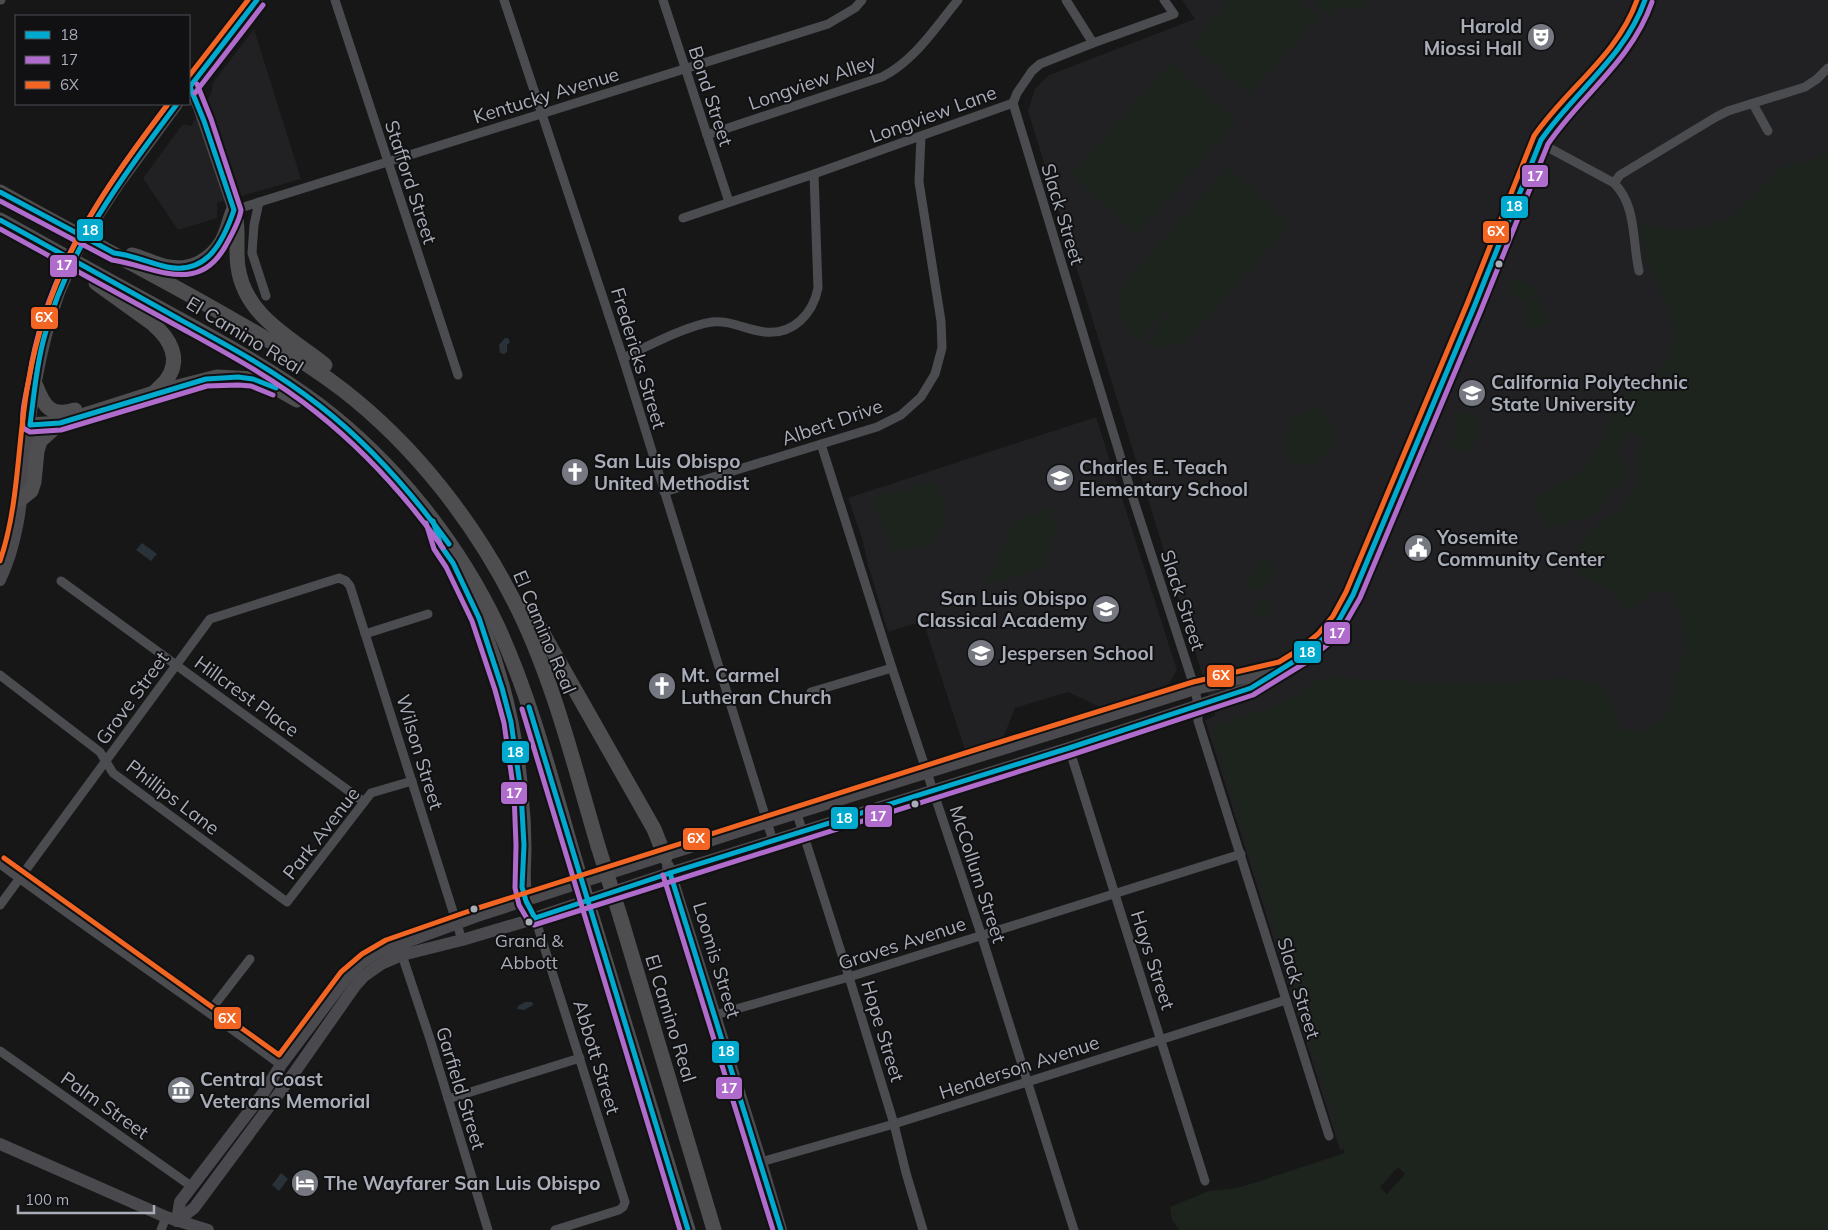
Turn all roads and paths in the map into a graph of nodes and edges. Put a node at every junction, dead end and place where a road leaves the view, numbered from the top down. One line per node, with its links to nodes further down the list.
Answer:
1 (257, 0): 13 (street)
2 (335, 0): 23 (street, Stafford Street)
3 (504, 0): 18 (street, Fredericks Street)
4 (663, 0): 11 (street, Bond Street)
5 (862, 0): 11 (street, Kentucky Avenue)
6 (958, 0): 20 (street, Longview Alley)
7 (1066, 0): 10 (street)
8 (1164, 0): 10 (street, Longview Lane)
9 (1644, 0): 22 (street)
10 (1093, 43): 15 (street, Longview Lane)
11 (685, 68): 18 (street, Kentucky Avenue); 20 (street, Bond Street)
12 (1828, 68): 16 (street)
13 (190, 87)
14 (190, 90): 29 (street)
15 (1013, 103): 21 (street, Longview Lane); 59 (street, Slack Street)
16 (1753, 104): 19 (street); 25 (street)
17 (176, 105): 38 (street, bridge)
18 (542, 113): 23 (street, Kentucky Avenue); 36 (street, Fredericks Street)
19 (1768, 131)
20 (707, 135): 28 (street, Bond Street)
21 (921, 136): 24 (street, Longview Lane); 45 (street, Albert Drive)
22 (1540, 143): 25 (street); 57 (street)
23 (387, 161): 27 (street, Kentucky Avenue); 37 (street, Stafford Street)
24 (814, 174): 28 (street, Longview Lane); 36 (street)
25 (1614, 183): 34 (street)
26 (2, 192): 32 (highway, El Camino Real)
27 (259, 202): 29 (street, Kentucky Avenue); 35 (street)
28 (729, 202): 30 (street, Longview Lane)
29 (234, 210): 32 (highway); 39 (highway)
30 (683, 218)
31 (0, 220): 33 (highway, El Camino Real)
32 (114, 253): 39 (highway, El Camino Real)
33 (70, 259): 40 (highway); 42 (highway, El Camino Real)
34 (1639, 271)
35 (266, 296)
36 (623, 358): 46 (street, Fredericks Street)
37 (458, 375)
38 (36, 386): 41 (highway); 44 (street)
39 (345, 392): 52 (highway, El Camino Real)
40 (154, 393): 41 (highway); 42 (highway)
41 (134, 399): 43 (highway)
42 (320, 406): 48 (highway, El Camino Real)
43 (60, 423): 44 (highway); 47 (highway)
44 (30, 425): 47 (street)
45 (821, 444): 46 (street, Albert Drive); 56 (street, McCollum Street)
46 (664, 492): 69 (street, Fredericks Street)
47 (21, 499): 50 (street)
48 (433, 521): 78 (highway); 109 (highway, El Camino Real, bridge)
49 (339, 578): 54 (street, Wilson Street); 55 (street, Grove Street)
50 (0, 580)
51 (62, 581): 55 (street, Hillcrest Place)
52 (516, 605): 73 (highway); 110 (highway, El Camino Real, bridge)
53 (428, 614): 54 (street)
54 (365, 634): 65 (street, Wilson Street)
55 (176, 665): 63 (street, Grove Street); 67 (street, Hillcrest Place)
56 (892, 668): 60 (street); 64 (street, McCollum Street)
57 (1282, 669): 59 (street); 61 (street)
58 (0, 674): 63 (street, Phillips Lane)
59 (1195, 689): 61 (street, Slack Street); 64 (street)
60 (811, 692)
61 (1198, 705): 62 (street); 72 (street, Slack Street)
62 (1069, 748): 66 (street); 77 (street, Hays Street)
63 (107, 762): 76 (street, Grove Street); 79 (street, Phillips Lane)
64 (927, 773): 66 (street, McCollum Street); 68 (street)
65 (412, 781): 67 (street, Park Avenue); 82 (street, Wilson Street)
66 (933, 790): 70 (street); 83 (street, McCollum Street)
67 (364, 802): 79 (street, Park Avenue)
68 (797, 814): 69 (street); 70 (street, Hope Street)
69 (768, 822): 71 (street, Fredericks Street); 73 (street)
70 (803, 832): 71 (street); 87 (street, Hope Street)
71 (773, 841): 75 (street)
72 (1241, 854): 77 (street, Graves Avenue); 88 (street, Slack Street)
73 (665, 857): 75 (street, Loomis Street); 78 (street)
74 (0, 864): 76 (street)
75 (670, 873): 81 (street); 90 (street, Loomis Street)
76 (19, 878): 80 (street, Grove Street); 89 (street)
77 (1114, 893): 83 (street, Graves Avenue); 91 (street, Hays Street)
78 (526, 900): 81 (street); 82 (street)
79 (287, 902)
80 (0, 905)
81 (535, 918): 84 (street); 93 (street, Abbott Street)
82 (457, 924): 84 (street, Wilson Street); 94 (street)
83 (981, 934): 87 (street, Graves Avenue); 96 (street, McCollum Street)
84 (462, 940): 85 (street)
85 (402, 955): 95 (street); 97 (street, Garfield Street)
86 (250, 960): 89 (street)
87 (849, 977): 90 (street, Graves Avenue); 98 (street, Hope Street)
88 (1286, 1000): 91 (street, Henderson Avenue); 99 (street, Slack Street)
89 (209, 1012): 94 (street)
90 (715, 1016): 101 (street, Loomis Street)
91 (1161, 1039): 96 (street, Henderson Avenue); 102 (street, Hays Street)
92 (0, 1051): 103 (street, Palm Street)
93 (580, 1058): 97 (street); 108 (street, Abbott Street)
94 (281, 1064): 95 (street); 103 (street)
95 (294, 1073): 104 (street)
96 (1027, 1081): 98 (street, Henderson Avenue); 113 (street, McCollum Street)
97 (448, 1099): 107 (street, Garfield Street)
98 (894, 1124): 101 (street, Henderson Avenue); 112 (street, Hope Street)
99 (1329, 1136)
100 (0, 1144): 104 (street)
101 (761, 1162): 111 (street, Loomis Street)
102 (1205, 1182)
103 (191, 1186): 104 (street)
104 (172, 1219): 105 (street); 106 (street)
105 (161, 1230)
106 (208, 1230)
107 (488, 1230)
108 (555, 1230)
109 (688, 1230)
110 (714, 1230)
111 (781, 1230)
112 (923, 1230)
113 (1074, 1230)

